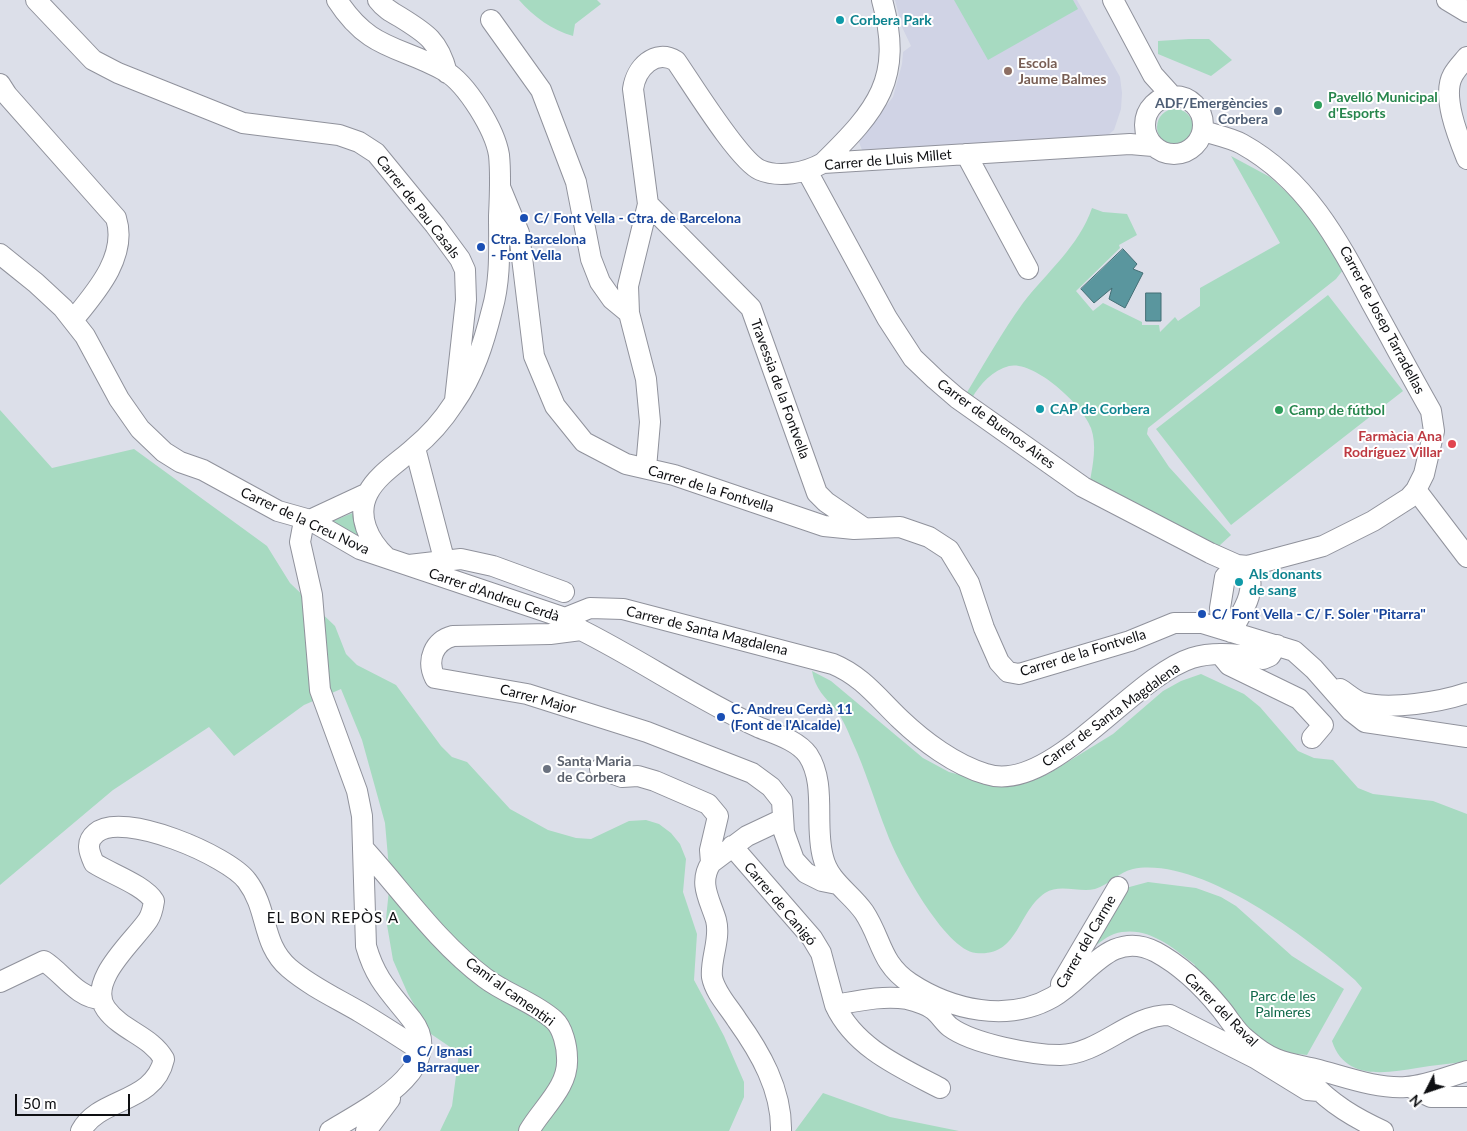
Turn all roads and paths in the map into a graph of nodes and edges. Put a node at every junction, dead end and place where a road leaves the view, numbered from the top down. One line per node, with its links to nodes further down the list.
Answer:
1 (36, 0): 32 (street, Carrer de Pau Casals)
2 (338, 0): 10 (street)
3 (378, 0): 9 (street)
4 (882, 0): 18 (street)
5 (1113, 0): 13 (street)
6 (1448, 0): 7 (street)
7 (1467, 12)
8 (491, 20): 30 (street)
9 (425, 32): 10 (street); 12 (street)
10 (412, 56): 12 (street)
11 (1467, 57): 21 (street)
12 (447, 73): 24 (street)
13 (1153, 75): 15 (street); 16 (street)
14 (0, 84): 31 (street)
15 (1172, 96): 16 (street); 17 (street)
16 (1154, 105): 19 (street)
17 (1203, 131): 19 (street); 35 (street, Carrer de Josep Tarradellas)
18 (847, 139): 22 (street); 23 (street)
19 (1153, 146): 20 (street, Carrer de Lluis Millet)
20 (966, 154): 22 (street, Carrer de Lluis Millet); 29 (street)
21 (1467, 159)
22 (858, 162): 23 (street, Carrer de Lluis Millet)
23 (815, 167): 25 (street, Carrer de Lluis Millet); 43 (street, Carrer de Buenos Aires)
24 (500, 187): 26 (street); 27 (street, Carrer de la Fontvella)
25 (648, 204): 30 (street, Carrer de Lluis Millet); 38 (street, Travessia de la Fontvella)
26 (499, 234): 27 (street); 32 (street)
27 (519, 244): 34 (street, Carrer de la Fontvella)
28 (0, 254): 31 (street, Carrer de la Creu Nova)
29 (1028, 268)
30 (629, 313): 34 (street, Carrer de Lluis Millet)
31 (73, 320): 37 (street, Carrer de la Creu Nova)
32 (455, 403): 33 (street)
33 (415, 448): 36 (street); 41 (street)
34 (646, 468): 38 (street, Carrer de la Fontvella)
35 (1416, 490): 40 (street); 43 (street)
36 (368, 493): 37 (street); 39 (street)
37 (310, 520): 39 (street, Carrer de la Creu Nova); 58 (street)
38 (866, 529): 46 (street, Carrer de la Fontvella)
39 (386, 557): 42 (street, Carrer d'Andreu Cerdà)
40 (1467, 557)
41 (444, 559): 42 (street); 44 (street)
42 (407, 565): 47 (street, Carrer d'Andreu Cerdà)
43 (1243, 566): 45 (street); 48 (street)
44 (564, 592)
45 (1220, 608): 46 (street); 48 (street)
46 (1202, 622): 48 (street, Carrer de la Fontvella)
47 (573, 624): 50 (street, Carrer de Santa Magdalena); 56 (street, Carrer Major); 60 (street, Carrer d'Andreu Cerdà)
48 (1226, 630): 49 (street, Carrer de la Fontvella)
49 (1277, 645): 50 (street, Carrer de Santa Magdalena); 51 (street, Carrer de la Fontvella)
50 (1220, 654): 54 (street)
51 (1325, 680): 52 (street); 53 (street, Carrer de la Fontvella)
52 (1467, 693)
53 (1467, 737)
54 (1312, 738)
55 (600, 769): 59 (street)
56 (783, 819): 57 (street); 60 (street)
57 (732, 846): 59 (street); 65 (street, Carrer de Canigó)
58 (363, 848): 68 (street); 79 (street, Camí al camentiri)
59 (711, 863): 80 (street)
60 (837, 884): 67 (street, Carrer del Raval)
61 (1118, 887): 63 (street, Carrer del Carme)
62 (0, 982): 64 (street)
63 (1053, 997): 67 (street, Carrer del Raval); 69 (street, Carrer del Raval)
64 (101, 999): 68 (street); 76 (street)
65 (835, 1005): 66 (street); 73 (street, Carrer de Canigó)
66 (936, 1012): 67 (street); 74 (street)
67 (994, 1012)
68 (420, 1050): 71 (street)
69 (1296, 1064): 72 (street, Carrer del Raval); 74 (street)
70 (1467, 1071): 72 (street)
71 (399, 1086): 77 (street); 78 (street)
72 (1410, 1087): 75 (street)
73 (940, 1088)
74 (1319, 1091): 81 (street)
75 (1467, 1097)
76 (82, 1131)
77 (330, 1131)
78 (366, 1131)
79 (529, 1131)
80 (781, 1131)
81 (1383, 1131)

